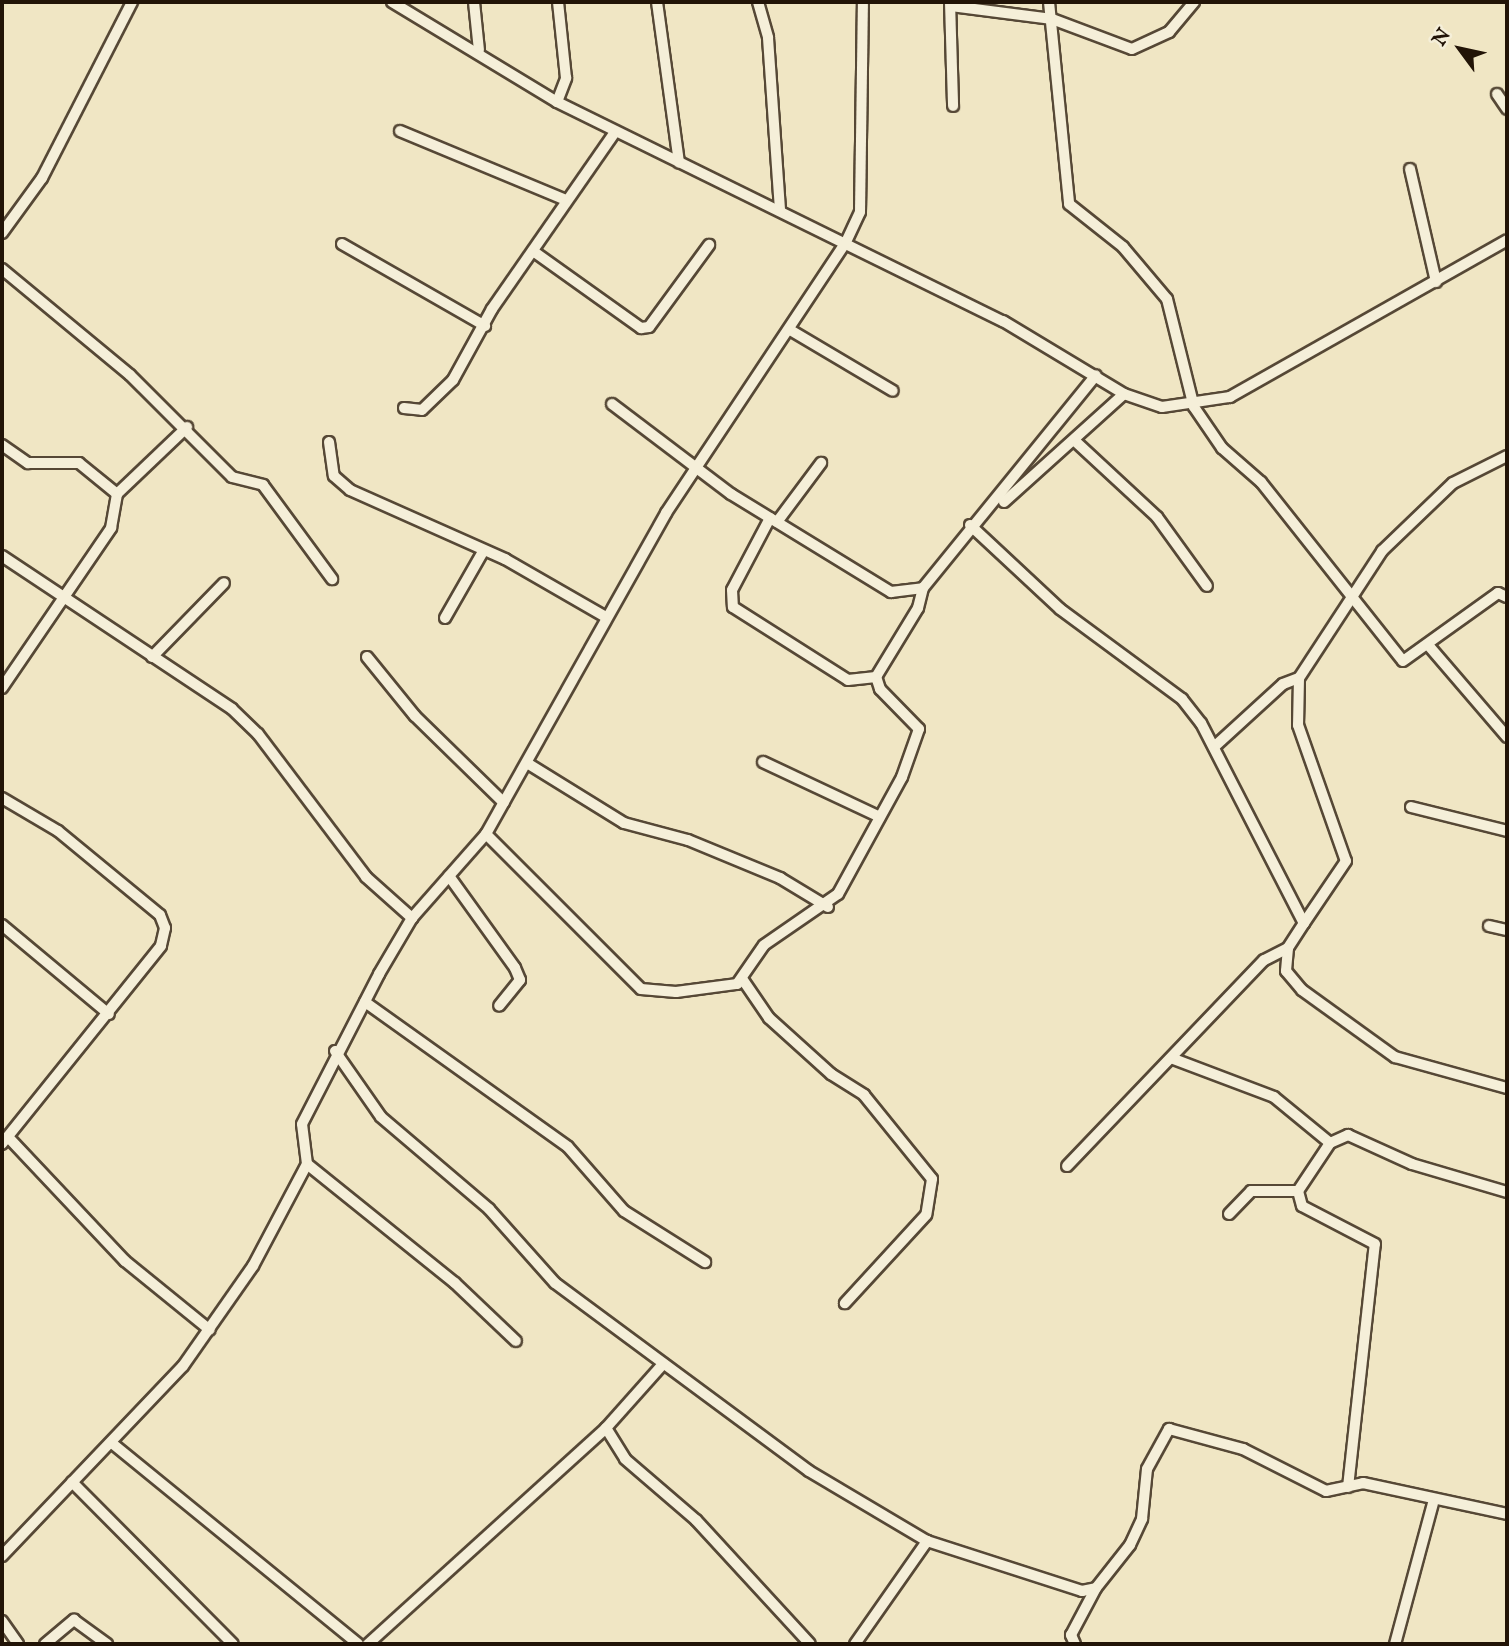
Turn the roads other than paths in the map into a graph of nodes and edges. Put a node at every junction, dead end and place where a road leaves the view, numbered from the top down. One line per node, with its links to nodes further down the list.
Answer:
1 (132, 2): 23 (street)
2 (392, 2): 12 (street)
3 (474, 2): 12 (street)
4 (558, 2): 14 (street)
5 (657, 2): 19 (street)
6 (758, 2): 22 (street)
7 (863, 2): 25 (street)
8 (1049, 2): 11 (street)
9 (1194, 2): 11 (street)
10 (951, 4): 11 (street); 15 (street)
11 (1052, 19): 37 (street)
12 (479, 50): 14 (street)
13 (1497, 94): 16 (street)
14 (557, 102): 18 (street)
15 (953, 106)
16 (1507, 109)
17 (400, 131): 21 (street)
18 (614, 132): 19 (street); 21 (street)
19 (679, 162): 22 (street)
20 (1410, 169): 30 (street)
21 (563, 199): 28 (street)
22 (780, 210): 25 (street)
23 (2, 233)
24 (1507, 240): 30 (street)
25 (846, 242): 32 (street); 33 (street)
26 (342, 244): 31 (street)
27 (709, 245): 28 (street)
28 (533, 251): 31 (street)
29 (2, 269): 39 (street)
30 (1436, 282): 37 (street)
31 (485, 326): 38 (street)
32 (792, 331): 34 (street); 45 (street)
33 (1096, 375): 35 (street); 48 (street)
34 (893, 391)
35 (1124, 394): 37 (street); 40 (street)
36 (612, 404): 45 (street)
37 (1194, 407): 57 (street)
38 (404, 408)
39 (187, 427): 46 (street); 51 (street)
40 (1075, 441): 48 (street); 53 (street)
41 (328, 442): 49 (street)
42 (2, 445): 46 (street)
43 (1507, 456): 57 (street)
44 (821, 463): 47 (street)
45 (699, 470): 47 (street); 58 (street)
46 (117, 494): 55 (street)
47 (774, 520): 54 (street); 63 (street)
48 (973, 528): 54 (street); 67 (street)
49 (484, 550): 58 (street); 59 (street)
50 (2, 556): 55 (street)
51 (332, 579)
52 (224, 583): 61 (street)
53 (1207, 586)
54 (923, 587): 63 (street)
55 (63, 597): 61 (street); 65 (street)
56 (1507, 597): 60 (street)
57 (1353, 599): 60 (street); 64 (street)
58 (604, 616): 69 (street)
59 (445, 618)
60 (1429, 646): 66 (street)
61 (152, 657): 78 (street)
62 (367, 657): 71 (street)
63 (876, 677): 73 (street)
64 (1299, 678): 67 (street); 79 (street)
65 (3, 683)
66 (1507, 737)
67 (1214, 747): 79 (street)
68 (763, 762): 73 (street)
69 (527, 763): 71 (street); 77 (street)
70 (2, 798): 87 (street)
71 (504, 803): 75 (street)
72 (1411, 807): 74 (street)
73 (880, 817): 77 (street)
74 (1507, 831)
75 (486, 834): 76 (street); 84 (street)
76 (449, 876): 78 (street); 86 (street)
77 (828, 907): 84 (street)
78 (412, 918): 85 (street)
79 (1304, 923): 83 (street)
80 (2, 925): 87 (street)
81 (1489, 926): 82 (street)
82 (1507, 930)
83 (1288, 948): 89 (street); 90 (street)
84 (743, 980): 99 (street)
85 (365, 1002): 88 (street); 98 (street)
86 (499, 1006)
87 (109, 1014): 91 (street)
88 (335, 1051): 93 (street); 102 (street)
89 (1171, 1058): 92 (street); 94 (street)
90 (1507, 1087)
91 (5, 1141): 100 (street)
92 (1329, 1143): 95 (street); 96 (street)
93 (307, 1164): 100 (street); 101 (street)
94 (1067, 1166)
95 (1298, 1191): 97 (street); 106 (street)
96 (1507, 1192)
97 (1229, 1214)
98 (705, 1262)
99 (845, 1303)
100 (209, 1330): 104 (street)
101 (516, 1341)
102 (663, 1364): 103 (street); 109 (street)
103 (606, 1428): 119 (street); 120 (street)
104 (113, 1444): 105 (street); 118 (street)
105 (72, 1482): 110 (street); 117 (street)
106 (1348, 1487): 107 (street); 111 (street)
107 (1433, 1503): 108 (street); 122 (street)
108 (1507, 1514)
109 (927, 1541): 111 (street); 121 (street)
110 (2, 1556)
111 (1096, 1588): 113 (street)
112 (2, 1621): 114 (street)
113 (1071, 1641)
114 (18, 1644)
115 (45, 1644): 116 (street)
116 (107, 1644)
117 (233, 1644)
118 (358, 1644)
119 (368, 1644)
120 (810, 1644)
121 (855, 1644)
122 (1395, 1644)

